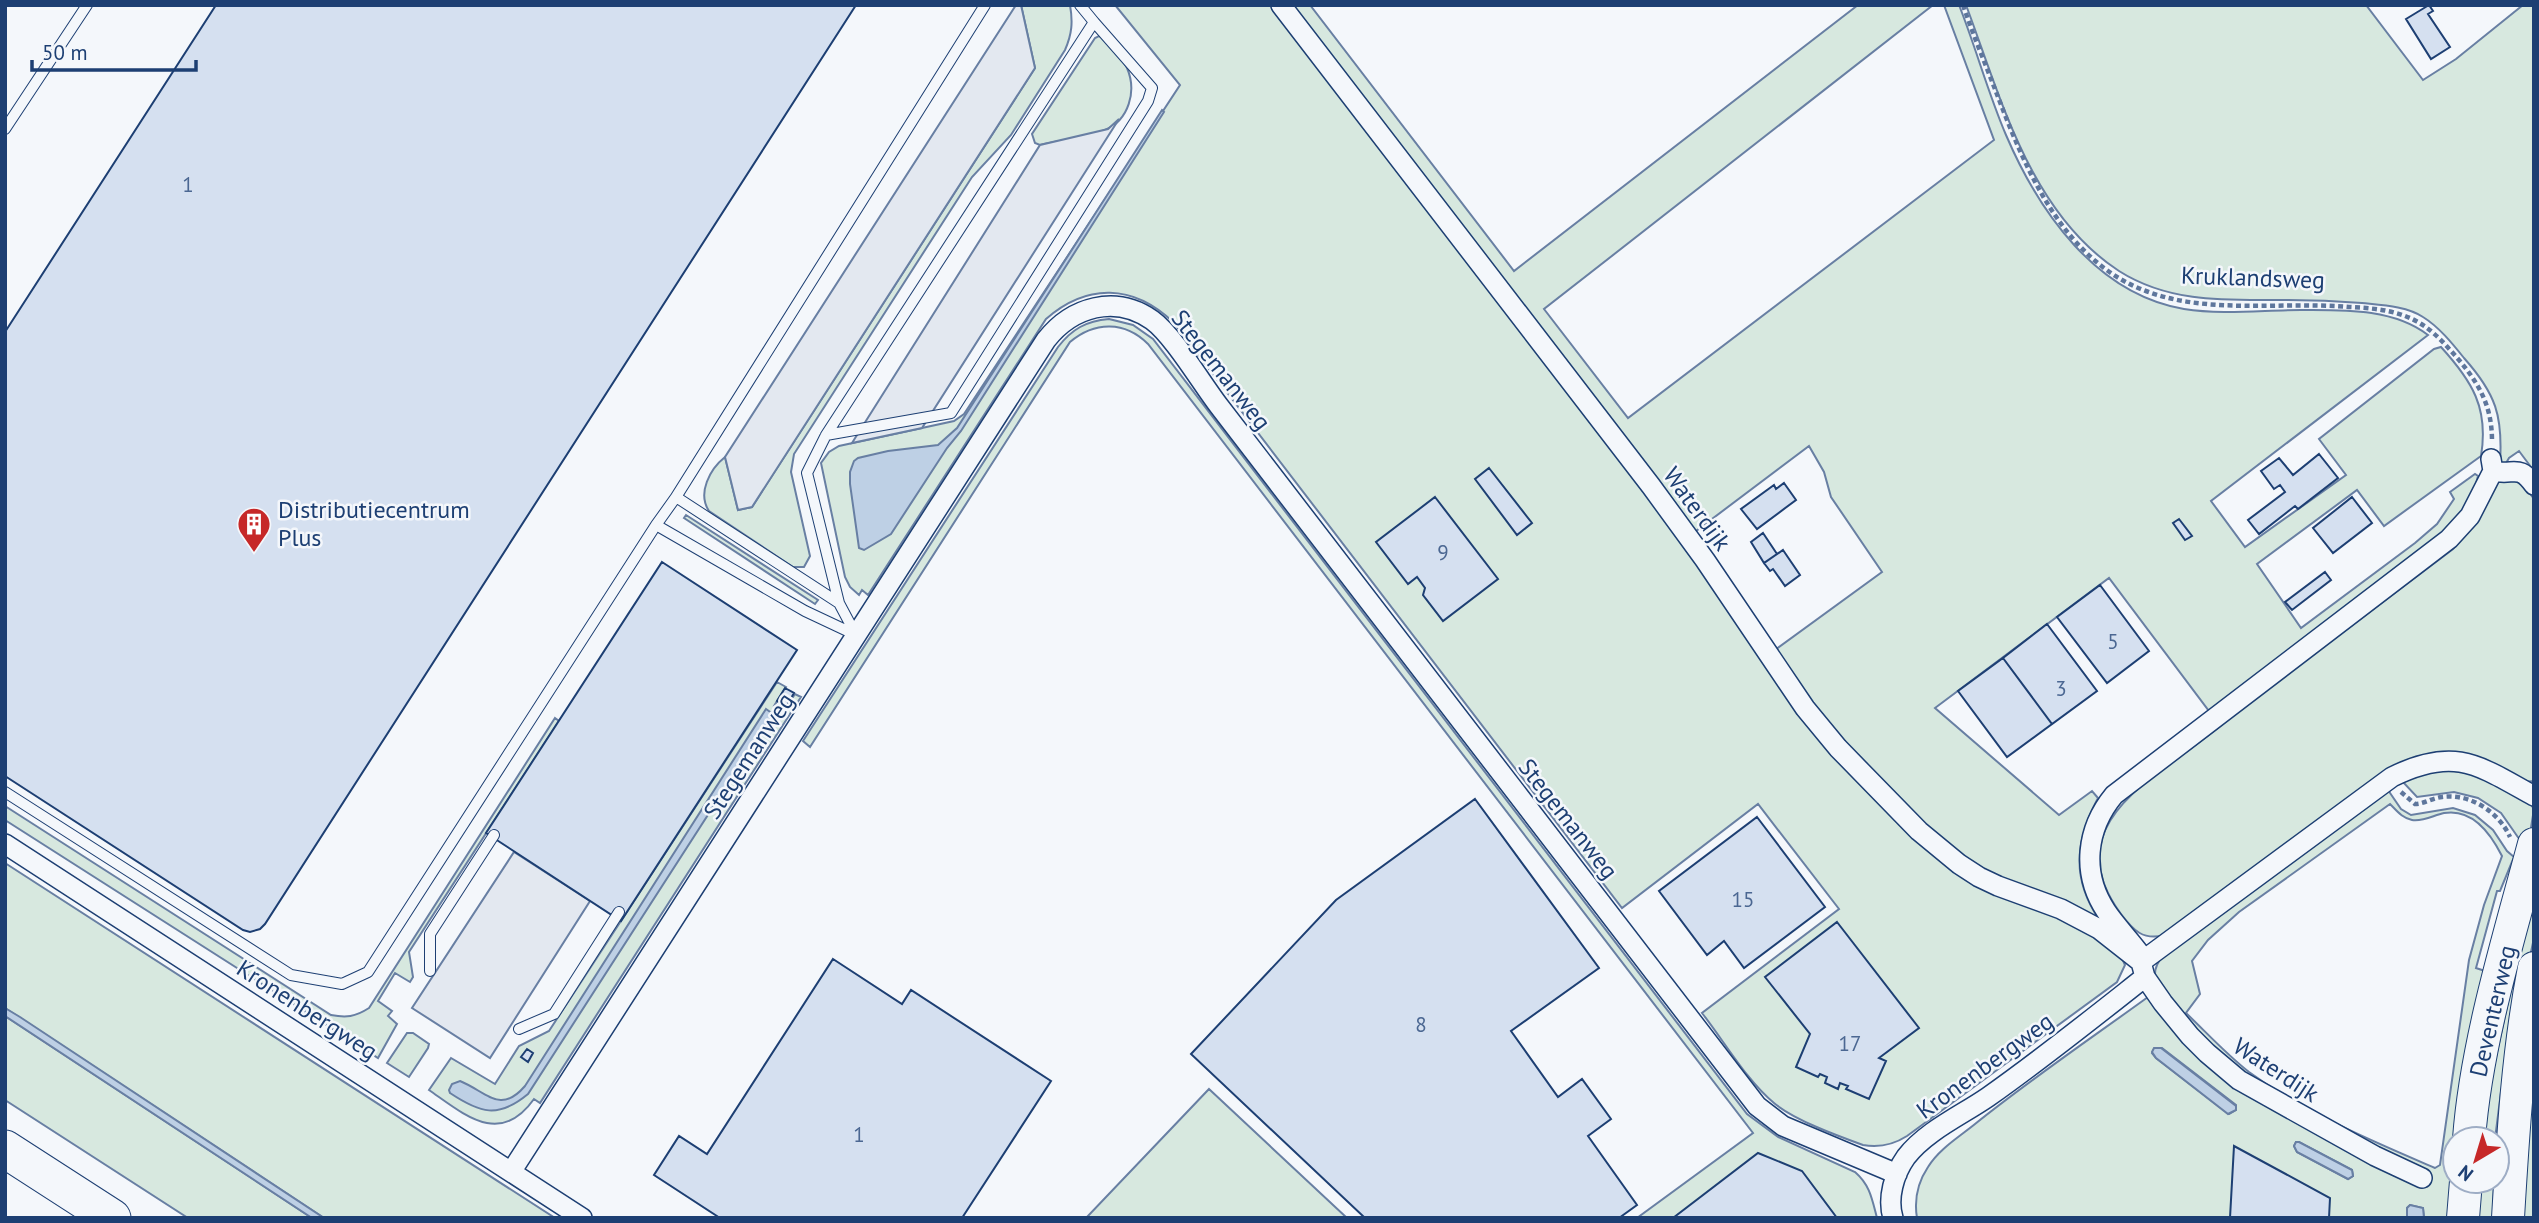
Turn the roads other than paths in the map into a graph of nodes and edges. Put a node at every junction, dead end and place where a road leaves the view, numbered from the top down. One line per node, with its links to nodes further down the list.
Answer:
1 (87, 5): 6 (lane)
2 (985, 5): 9 (lane)
3 (1080, 5): 5 (lane)
4 (1281, 5): 20 (street, Waterdijk)
5 (1094, 22): 7 (lane); 7 (lane)
6 (5, 129)
7 (826, 435): 11 (lane)
8 (2534, 485): 20 (street)
9 (676, 497): 10 (lane); 11 (lane)
10 (656, 525): 12 (lane); 13 (lane)
11 (839, 603): 12 (lane)
12 (856, 635): 25 (street, Stegemanweg); 26 (street, Stegemanweg)
13 (5, 792)
14 (2534, 796): 20 (street)
15 (495, 835): 21 (lane)
16 (5, 844): 25 (street, Kronenbergweg)
17 (2533, 848): 23 (main road, Deventerweg)
18 (619, 912): 22 (lane)
19 (2534, 968): 33 (main road, Deventerweg)
20 (2143, 970): 26 (street, Kronenbergweg); 27 (street, Waterdijk)
21 (430, 971)
22 (519, 1029)
23 (2470, 1125)
24 (5, 1149): 29 (highway)
25 (512, 1172): 30 (street, Kronenbergweg)
26 (1897, 1174): 31 (street, Kronenbergweg)
27 (2421, 1178)
28 (2464, 1195): 32 (main road)
29 (111, 1218)
30 (582, 1218)
31 (1893, 1218)
32 (2462, 1218)
33 (2508, 1218)

